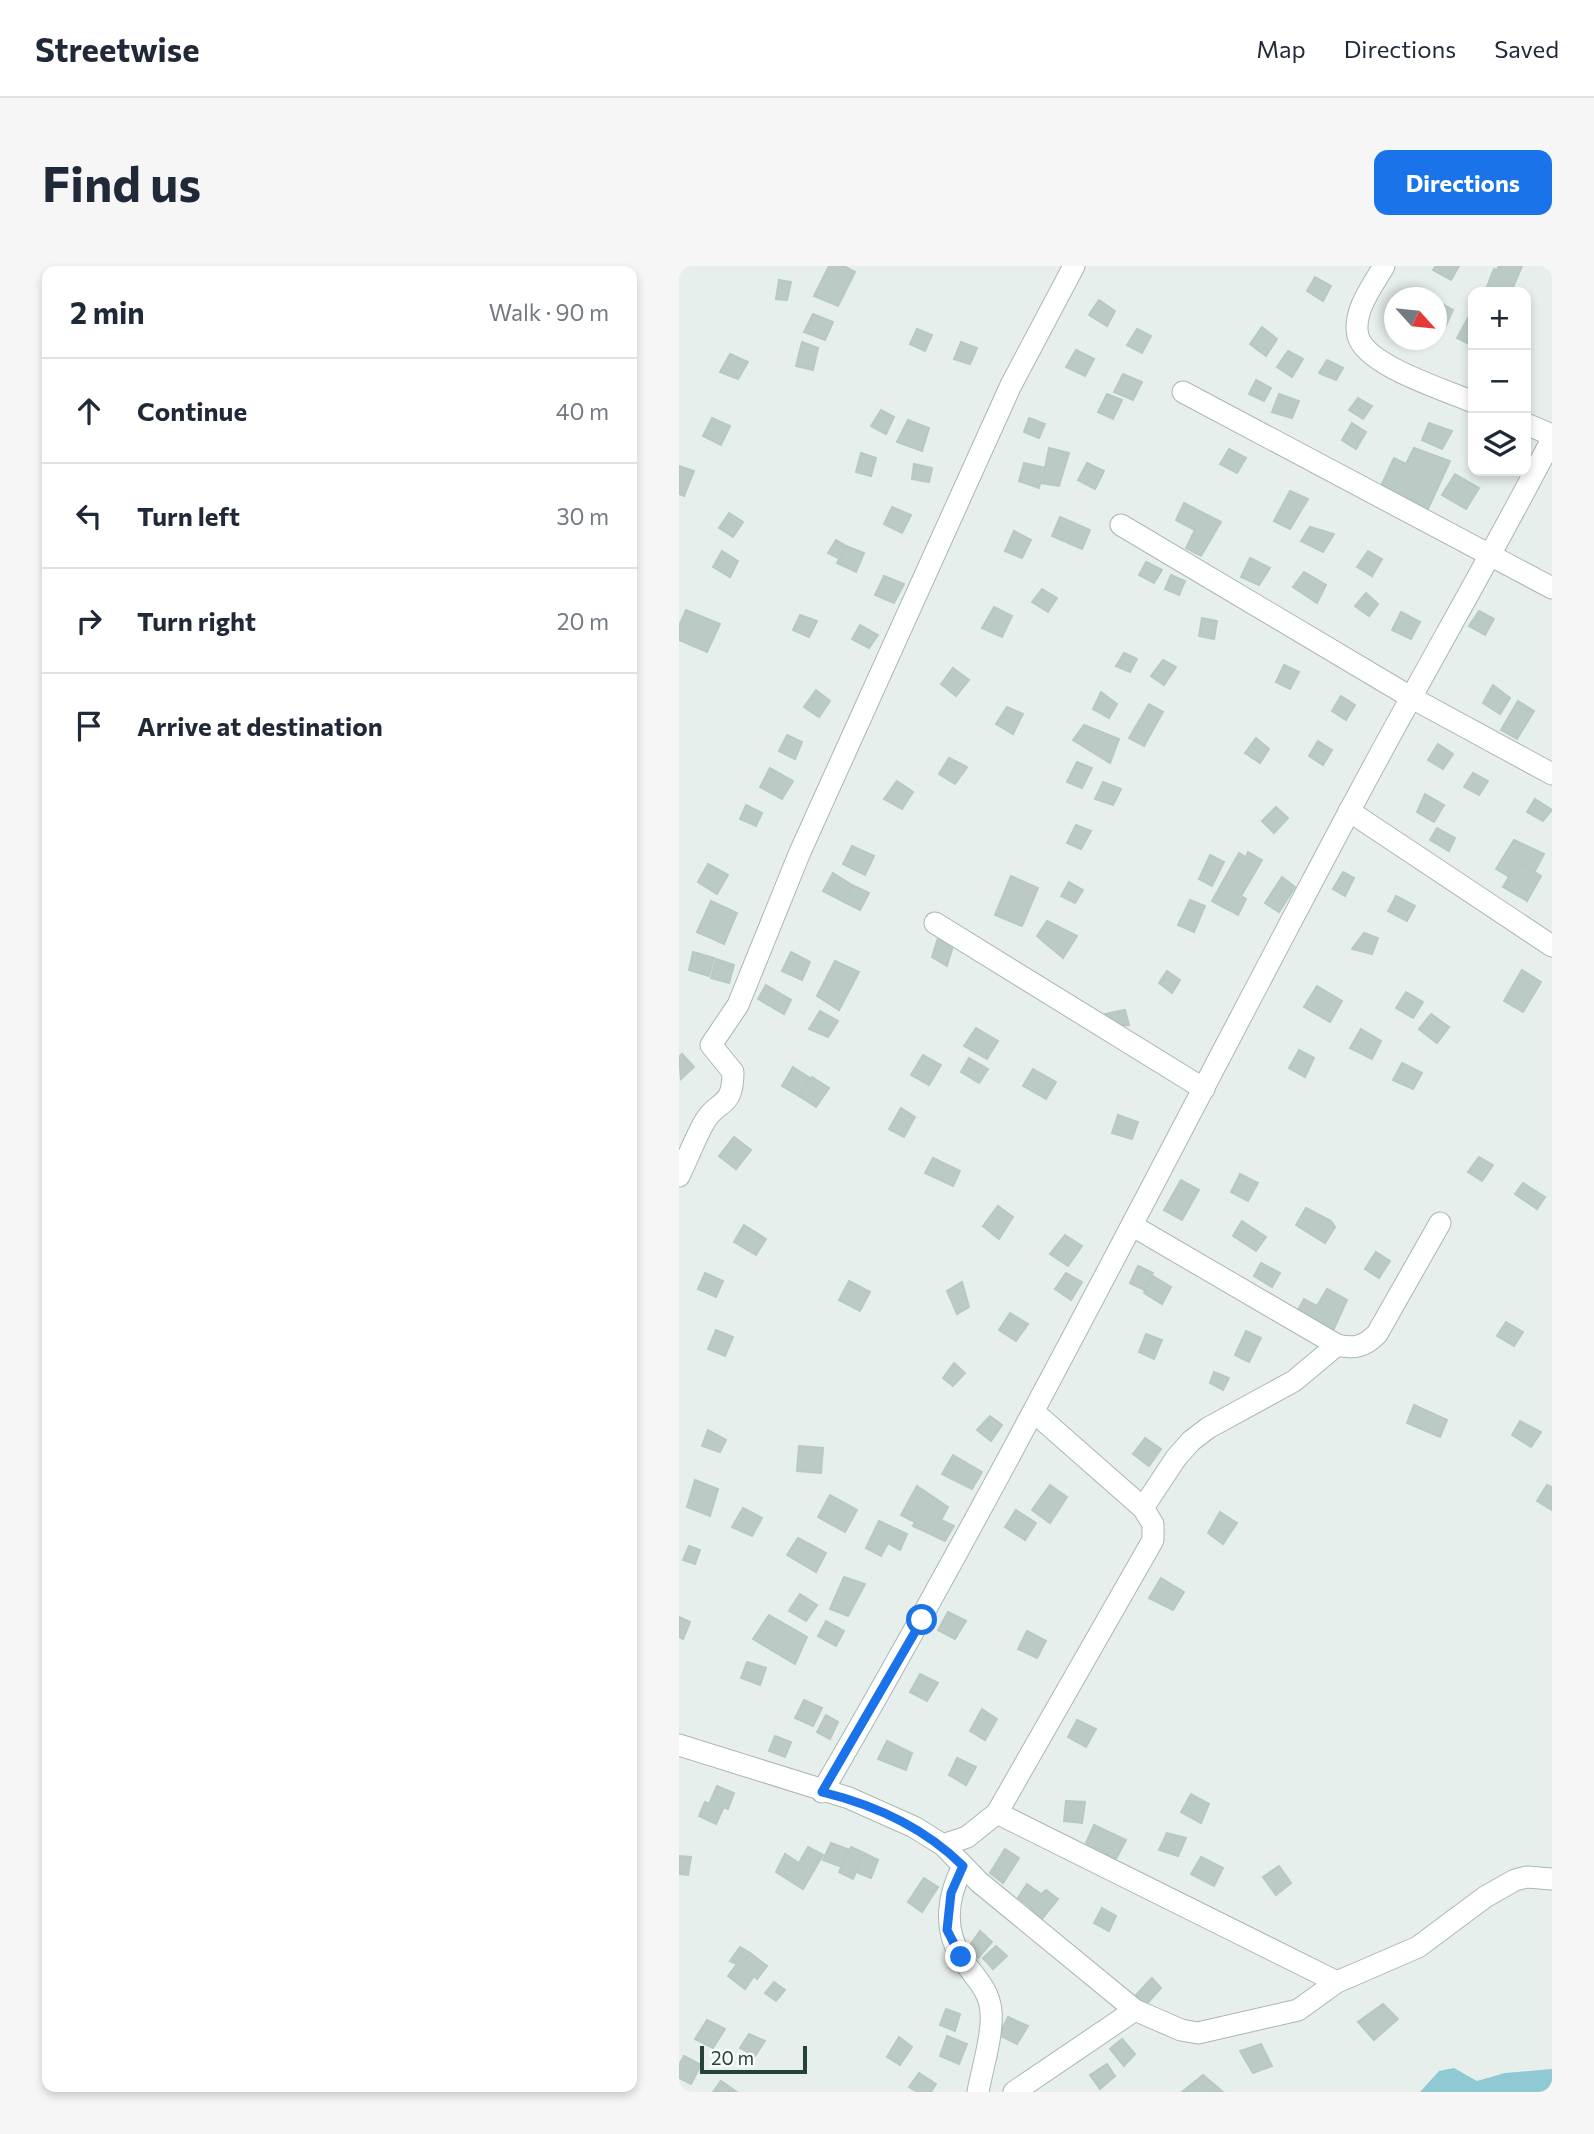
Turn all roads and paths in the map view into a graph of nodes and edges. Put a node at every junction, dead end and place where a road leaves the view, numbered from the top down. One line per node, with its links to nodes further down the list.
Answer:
1 (1074, 266): 16 (street)
2 (1384, 266): 4 (street)
3 (1184, 392): 8 (street)
4 (1468, 400)
5 (1531, 426): 6 (street)
6 (1552, 437): 8 (street)
7 (1121, 525): 10 (street)
8 (1491, 558): 9 (street); 10 (street)
9 (1552, 588)
10 (1412, 698): 11 (street); 12 (street)
11 (1552, 774)
12 (1349, 811): 14 (street); 15 (street)
13 (935, 923): 15 (street)
14 (1552, 946)
15 (1204, 1089): 18 (street)
16 (679, 1176)
17 (1440, 1223): 19 (street)
18 (1132, 1226): 19 (street); 20 (street)
19 (1337, 1345): 21 (street)
20 (1035, 1413): 21 (street); 23 (street)
21 (1143, 1508): 24 (street)
22 (679, 1745): 23 (street)
23 (822, 1792): 25 (street)
24 (997, 1813): 25 (street); 28 (street)
25 (943, 1845): 26 (street)
26 (963, 1866): 29 (street); 30 (street)
27 (1552, 1879): 28 (street)
28 (1337, 1982): 29 (street)
29 (1135, 2010): 31 (street)
30 (978, 2092)
31 (1014, 2092)

